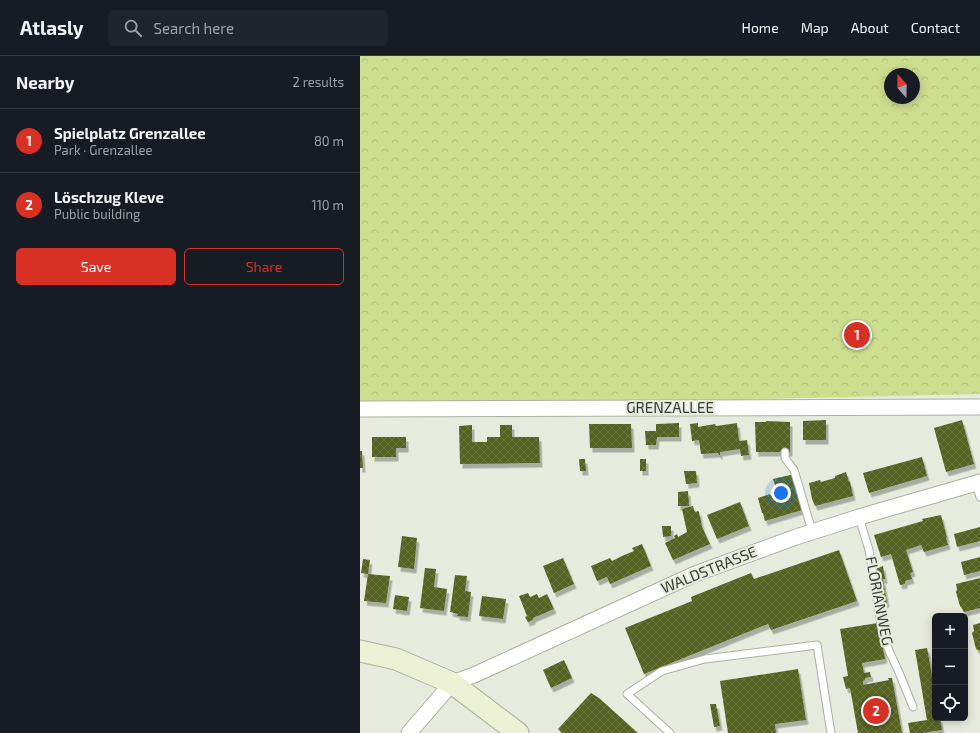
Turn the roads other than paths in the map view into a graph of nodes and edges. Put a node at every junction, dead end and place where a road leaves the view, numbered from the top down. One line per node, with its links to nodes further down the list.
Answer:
1 (980, 407): 2 (street, GRENZALLEE)
2 (360, 409)
3 (785, 452): 6 (lane)
4 (979, 487): 5 (street, WALDSTRASSE)
5 (858, 517): 6 (street, WALDSTRASSE); 9 (lane, FLORIANWEG)
6 (812, 532): 8 (street, WALDSTRASSE)
7 (360, 652): 8 (main road)
8 (452, 683): 10 (street); 11 (main road)
9 (913, 707)
10 (409, 733)
11 (518, 733)
12 (670, 733): 13 (lane)
13 (831, 733)

